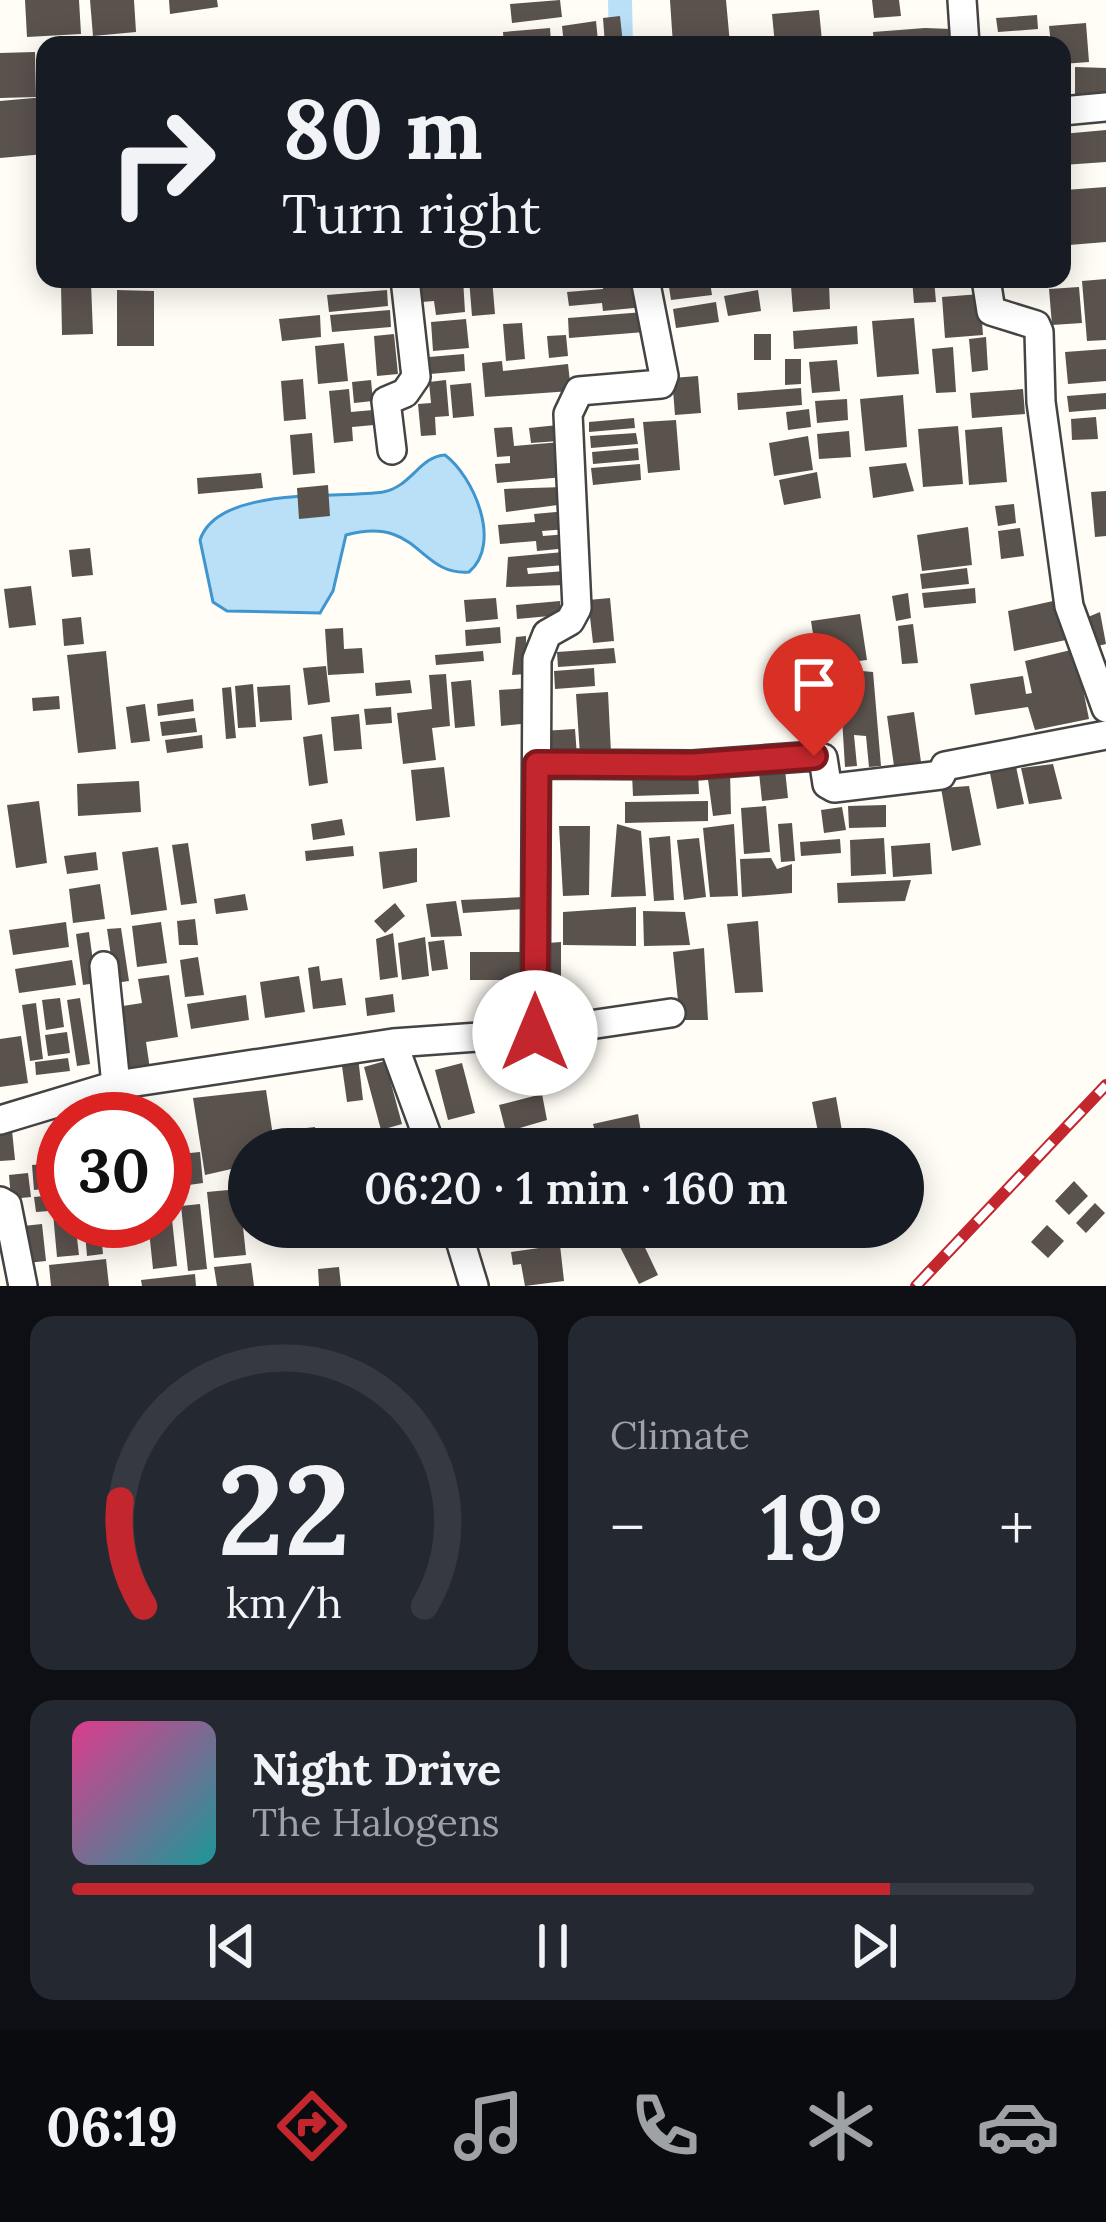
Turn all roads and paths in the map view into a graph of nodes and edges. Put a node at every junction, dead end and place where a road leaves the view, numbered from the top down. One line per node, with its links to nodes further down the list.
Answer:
1 (962, 0): 2 (street)
2 (964, 36)
3 (1106, 107): 4 (street)
4 (1071, 110)
5 (406, 288): 8 (street)
6 (648, 288): 11 (street)
7 (987, 288): 9 (street)
8 (392, 450)
9 (1106, 708)
10 (1106, 735): 11 (street)
11 (537, 764): 14 (street)
12 (104, 966): 16 (street)
13 (671, 1012): 14 (street)
14 (535, 1033): 15 (street)
15 (393, 1043): 16 (street); 18 (street)
16 (116, 1085): 17 (street)
17 (0, 1120)
18 (424, 1128)
19 (0, 1201): 21 (street)
20 (462, 1248): 22 (street)
21 (23, 1286)
22 (474, 1286)

